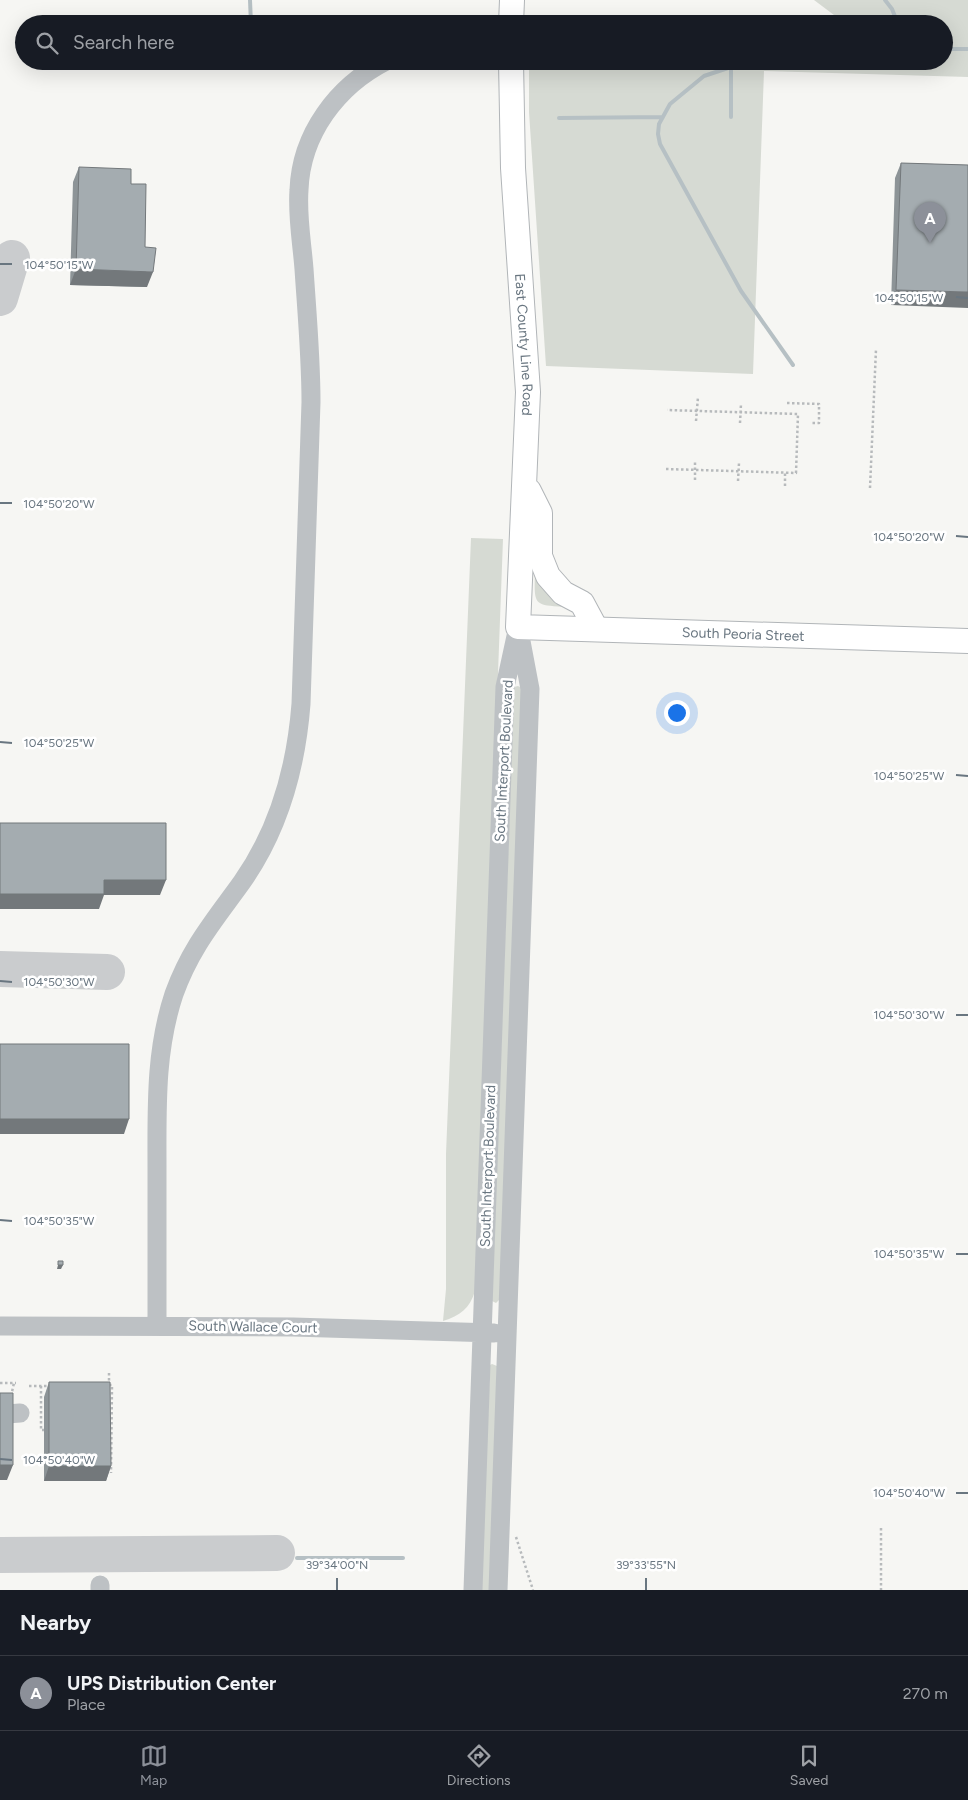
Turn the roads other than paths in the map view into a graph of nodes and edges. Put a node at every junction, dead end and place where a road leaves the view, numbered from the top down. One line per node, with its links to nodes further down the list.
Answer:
1 (512, 0): 2 (main road)
2 (511, 15)
3 (371, 70): 10 (street)
4 (510, 70): 5 (main road, East County Line Road)
5 (524, 483): 6 (main road, East County Line Road); 7 (main road)
6 (518, 627): 7 (main road, South Peoria Street); 11 (street, South Interport Boulevard); 12 (street, South Interport Boulevard)
7 (596, 629): 8 (main road, South Peoria Street)
8 (968, 640)
9 (0, 1326): 10 (street, South Wallace Court)
10 (157, 1326): 11 (street, South Wallace Court)
11 (482, 1333): 12 (street, South Wallace Court); 13 (street, South Interport Boulevard)
12 (507, 1334): 14 (street, South Interport Boulevard)
13 (472, 1590)
14 (498, 1590)

